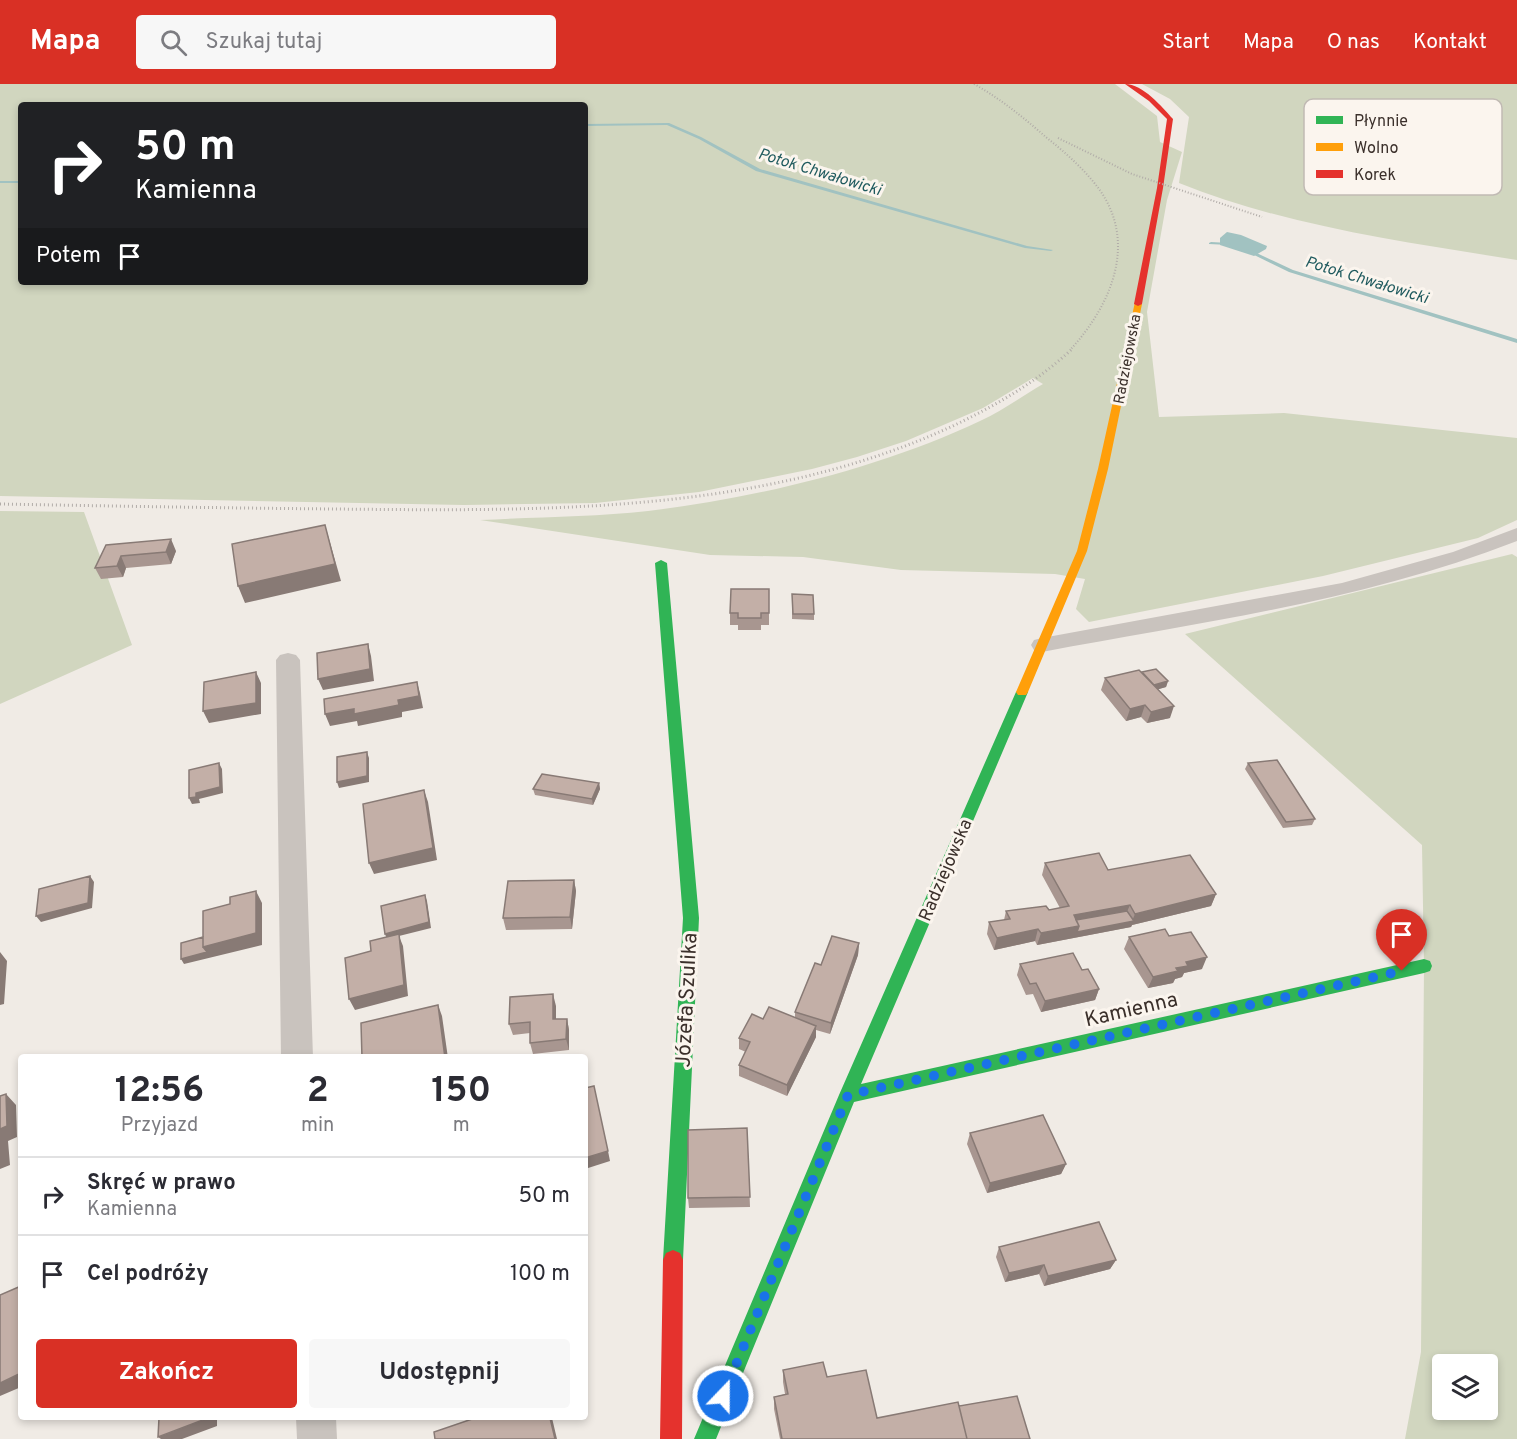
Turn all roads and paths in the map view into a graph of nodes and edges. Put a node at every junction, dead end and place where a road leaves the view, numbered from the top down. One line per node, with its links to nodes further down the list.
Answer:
1 (1128, 84): 4 (street, Radziejowska)
2 (1517, 534): 4 (street)
3 (661, 563): 11 (street, Józefa Szulika)
4 (1042, 645): 8 (street, Radziejowska)
5 (288, 660): 7 (street)
6 (1424, 966): 8 (street, Kamienna)
7 (297, 1054)
8 (848, 1095): 12 (street)
9 (316, 1420): 10 (street)
10 (317, 1439)
11 (671, 1439)
12 (705, 1439)

